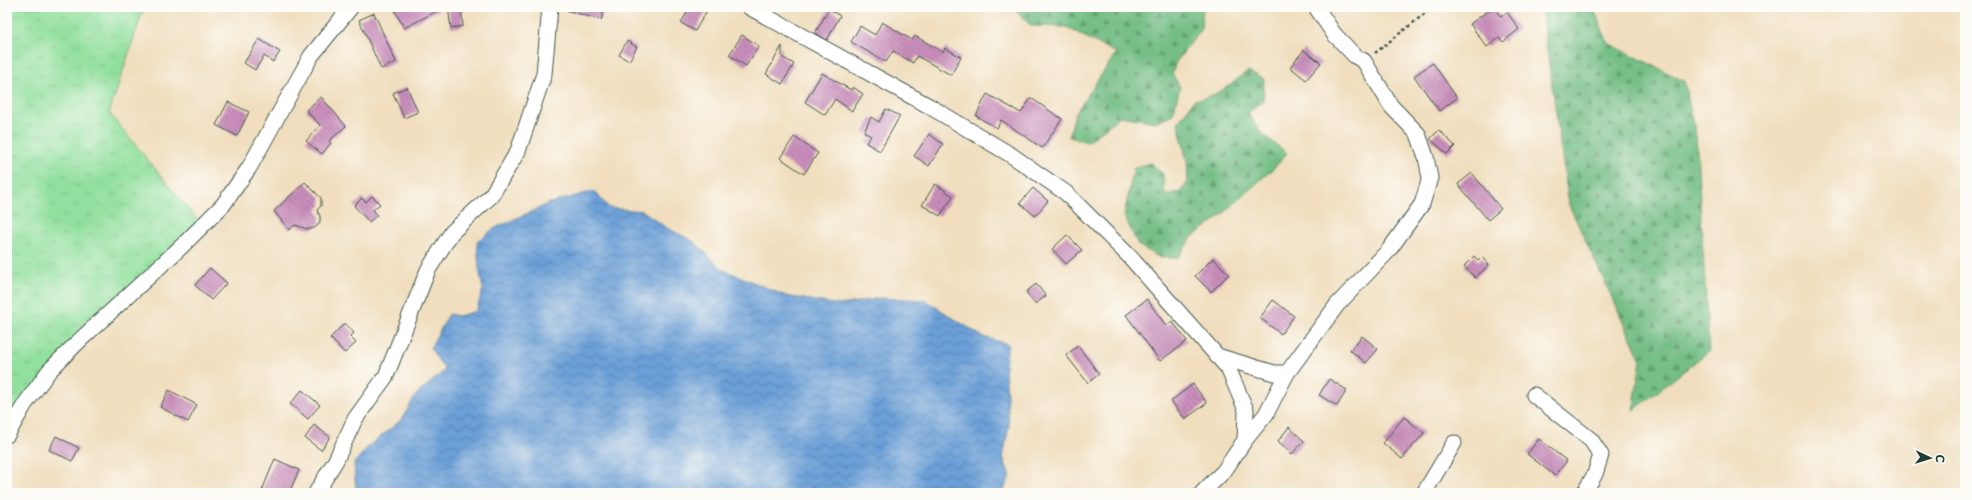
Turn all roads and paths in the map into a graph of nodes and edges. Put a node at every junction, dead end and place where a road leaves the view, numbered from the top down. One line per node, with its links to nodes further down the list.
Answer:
1 (351, 7): 10 (street)
2 (550, 7): 13 (street)
3 (749, 7): 7 (street)
4 (1316, 7): 6 (street)
5 (1433, 7): 6 (path)
6 (1364, 61): 8 (street)
7 (1217, 356): 8 (street); 11 (street)
8 (1287, 372): 11 (street)
9 (1534, 395): 16 (street)
10 (7, 435)
11 (1245, 440): 14 (street)
12 (1454, 443): 15 (street)
13 (316, 493)
14 (1202, 493)
15 (1424, 493)
16 (1584, 493)

